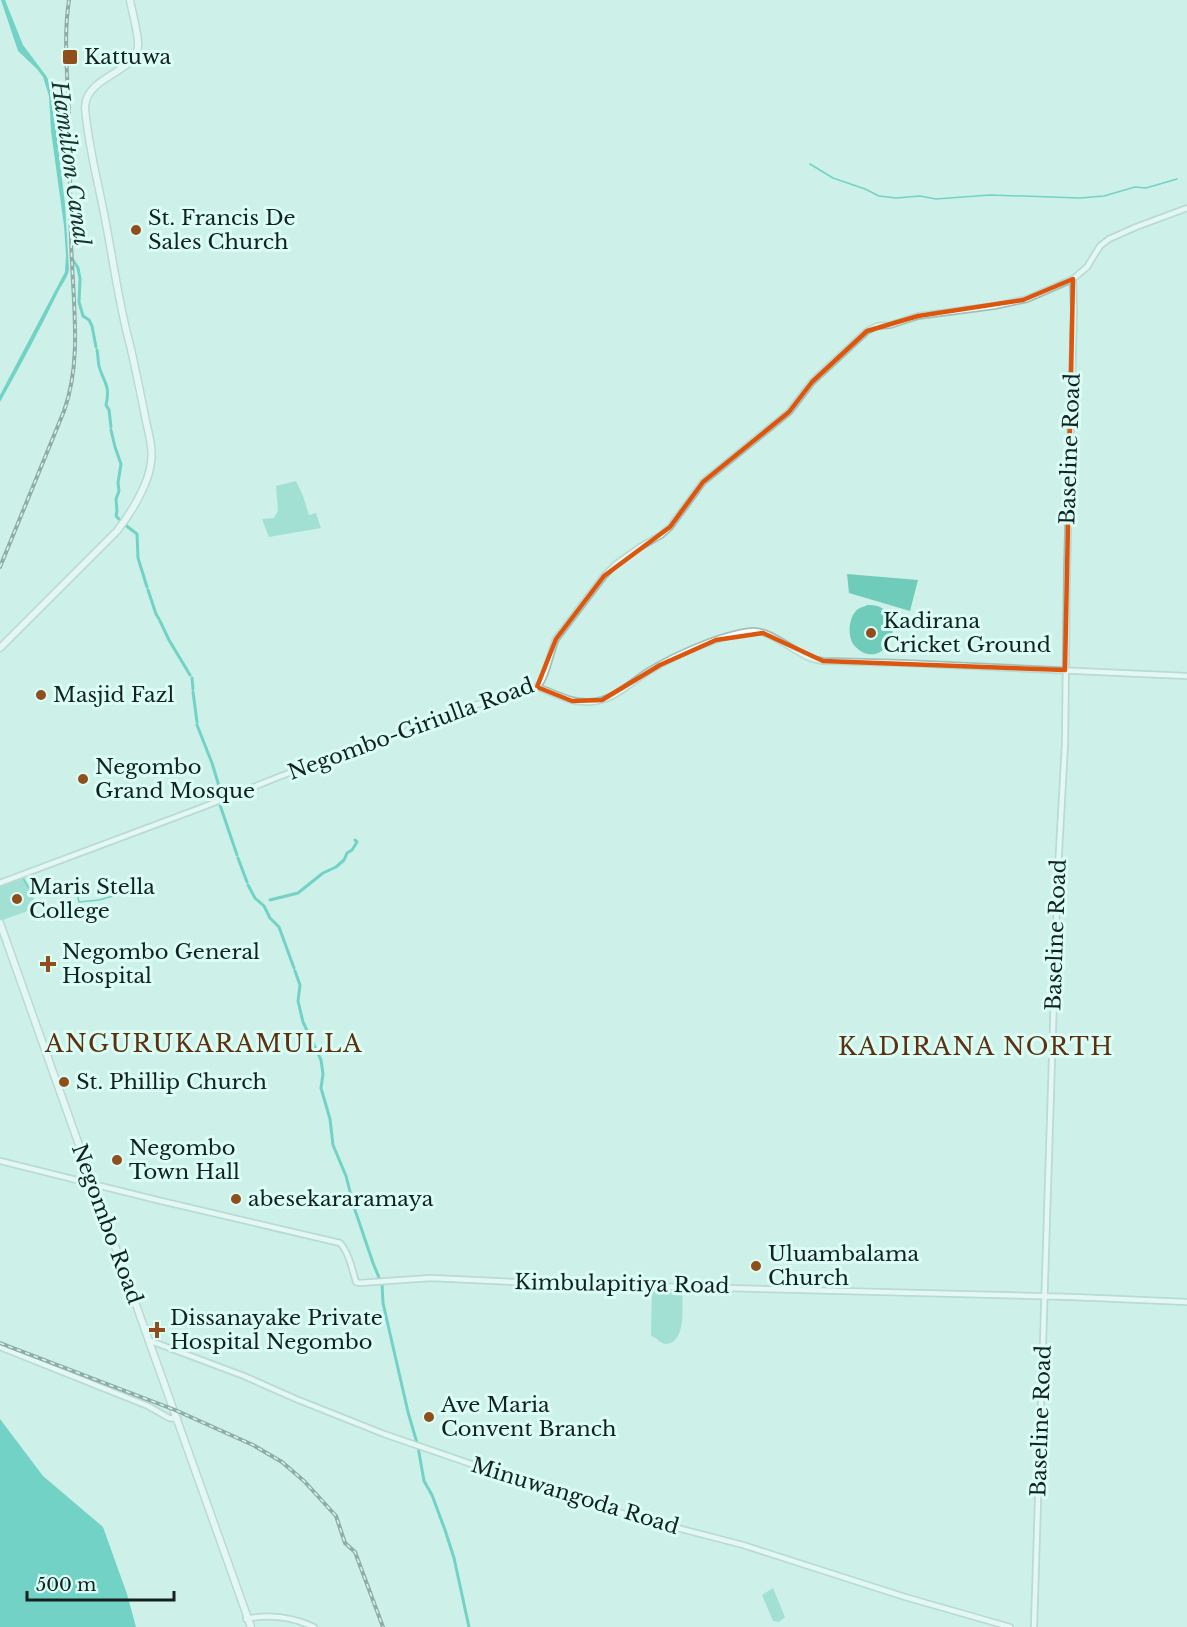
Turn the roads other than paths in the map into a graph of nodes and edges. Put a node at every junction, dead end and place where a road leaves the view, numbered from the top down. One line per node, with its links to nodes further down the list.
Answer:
1 (129, 0): 4 (highway)
2 (1187, 208): 3 (main road, Negombo-Giriulla Road)
3 (1073, 279): 5 (main road, Baseline Road); 7 (main road, Negombo-Giriulla Road)
4 (0, 646)
5 (1065, 670): 6 (main road); 7 (main road); 13 (main road, Baseline Road)
6 (1187, 676)
7 (537, 687): 8 (main road, Negombo-Giriulla Road)
8 (0, 883)
9 (0, 923): 12 (highway, Negombo Road)
10 (0, 931): 12 (highway, Negombo Road)
11 (0, 1161): 12 (main road)
12 (91, 1184): 13 (main road, Kimbulapitiya Road); 15 (highway, Negombo Road)
13 (1045, 1297): 14 (main road, Kimbulapitiya Road); 22 (main road, Baseline Road)
14 (1187, 1302)
15 (147, 1339): 17 (highway, Negombo Road); 21 (main road, Minuwangoda Road)
16 (0, 1347): 17 (main road)
17 (174, 1418): 18 (highway, Negombo Road)
18 (247, 1619): 19 (highway, Negombo Road); 20 (main road)
19 (250, 1627)
20 (314, 1627)
21 (1010, 1627)
22 (1034, 1627)

